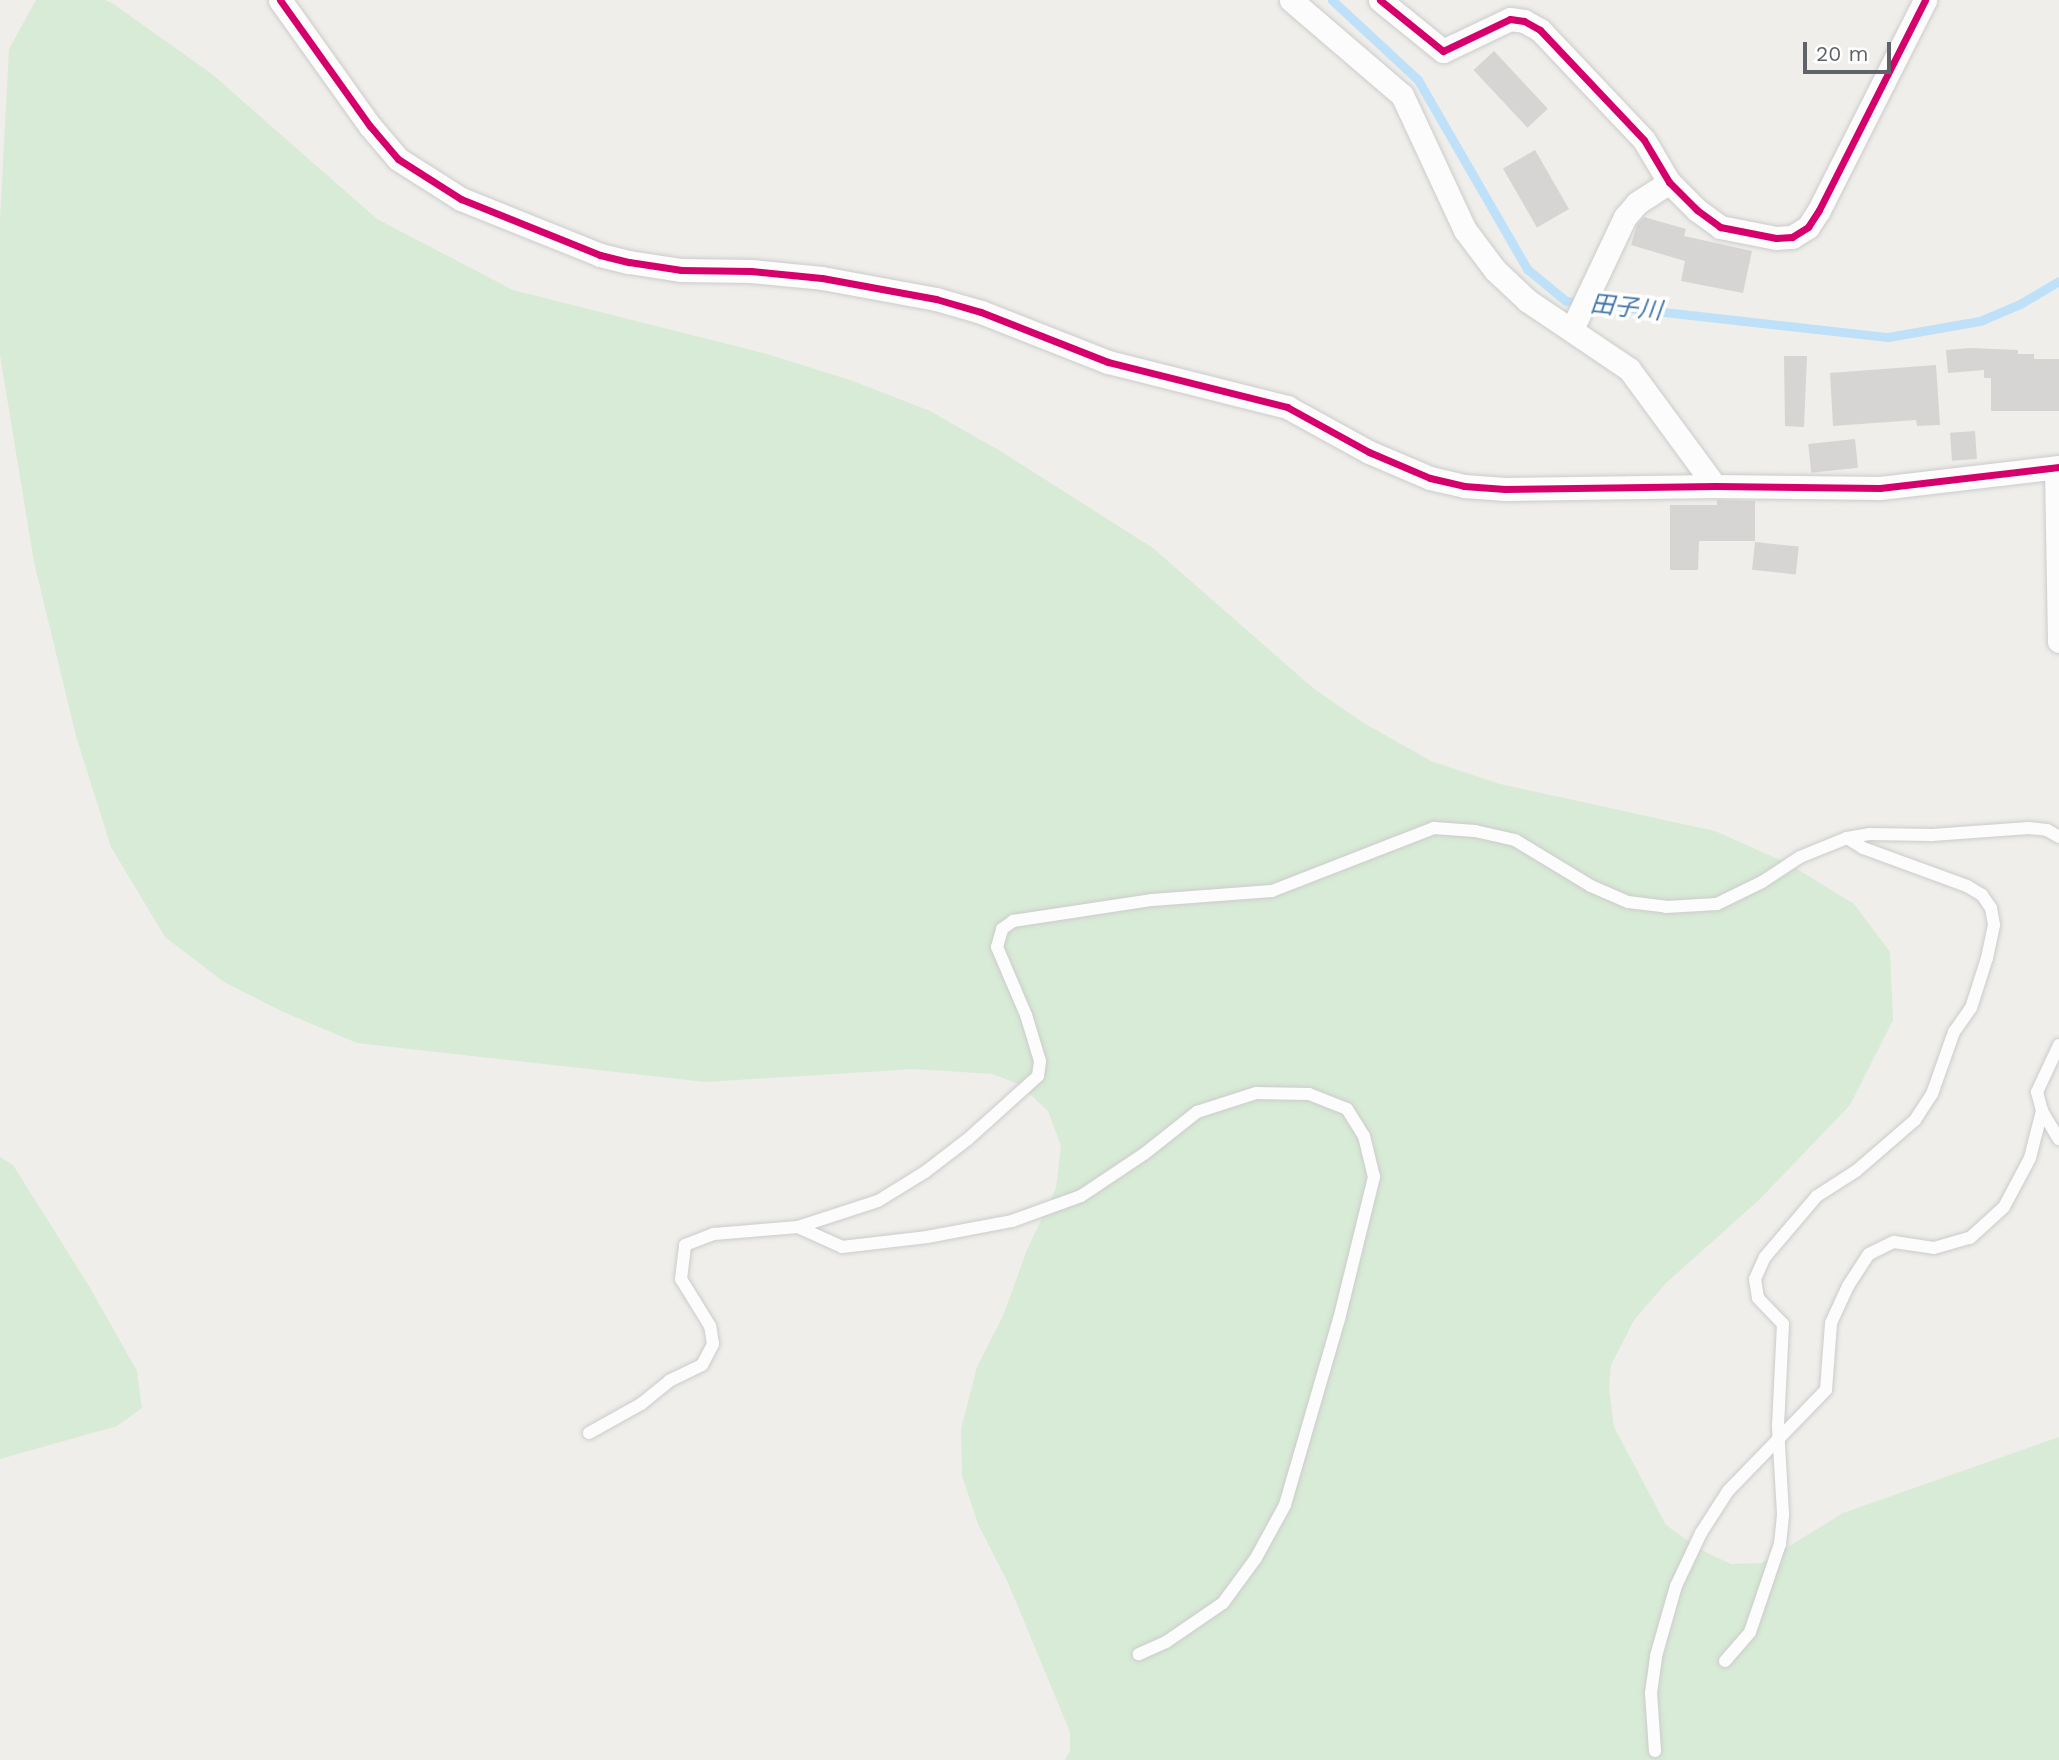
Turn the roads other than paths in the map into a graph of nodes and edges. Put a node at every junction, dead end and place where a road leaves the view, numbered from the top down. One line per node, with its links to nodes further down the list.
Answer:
1 (280, 0): 8 (street)
2 (1291, 0): 6 (street)
3 (1380, 0): 5 (street)
4 (1924, 0): 5 (street)
5 (1669, 182): 6 (street)
6 (1574, 326): 8 (street)
7 (2058, 468): 8 (street); 9 (street)
8 (1715, 486)
9 (2059, 641)
10 (2059, 837): 11 (lane)
11 (1847, 838): 15 (lane); 17 (lane)
12 (2058, 1048): 13 (lane)
13 (2042, 1111): 14 (lane); 17 (lane)
14 (2059, 1139)
15 (798, 1227): 16 (lane); 18 (lane)
16 (589, 1433)
17 (1779, 1439): 19 (lane); 20 (lane)
18 (1139, 1654)
19 (1725, 1661)
20 (1656, 1751)

